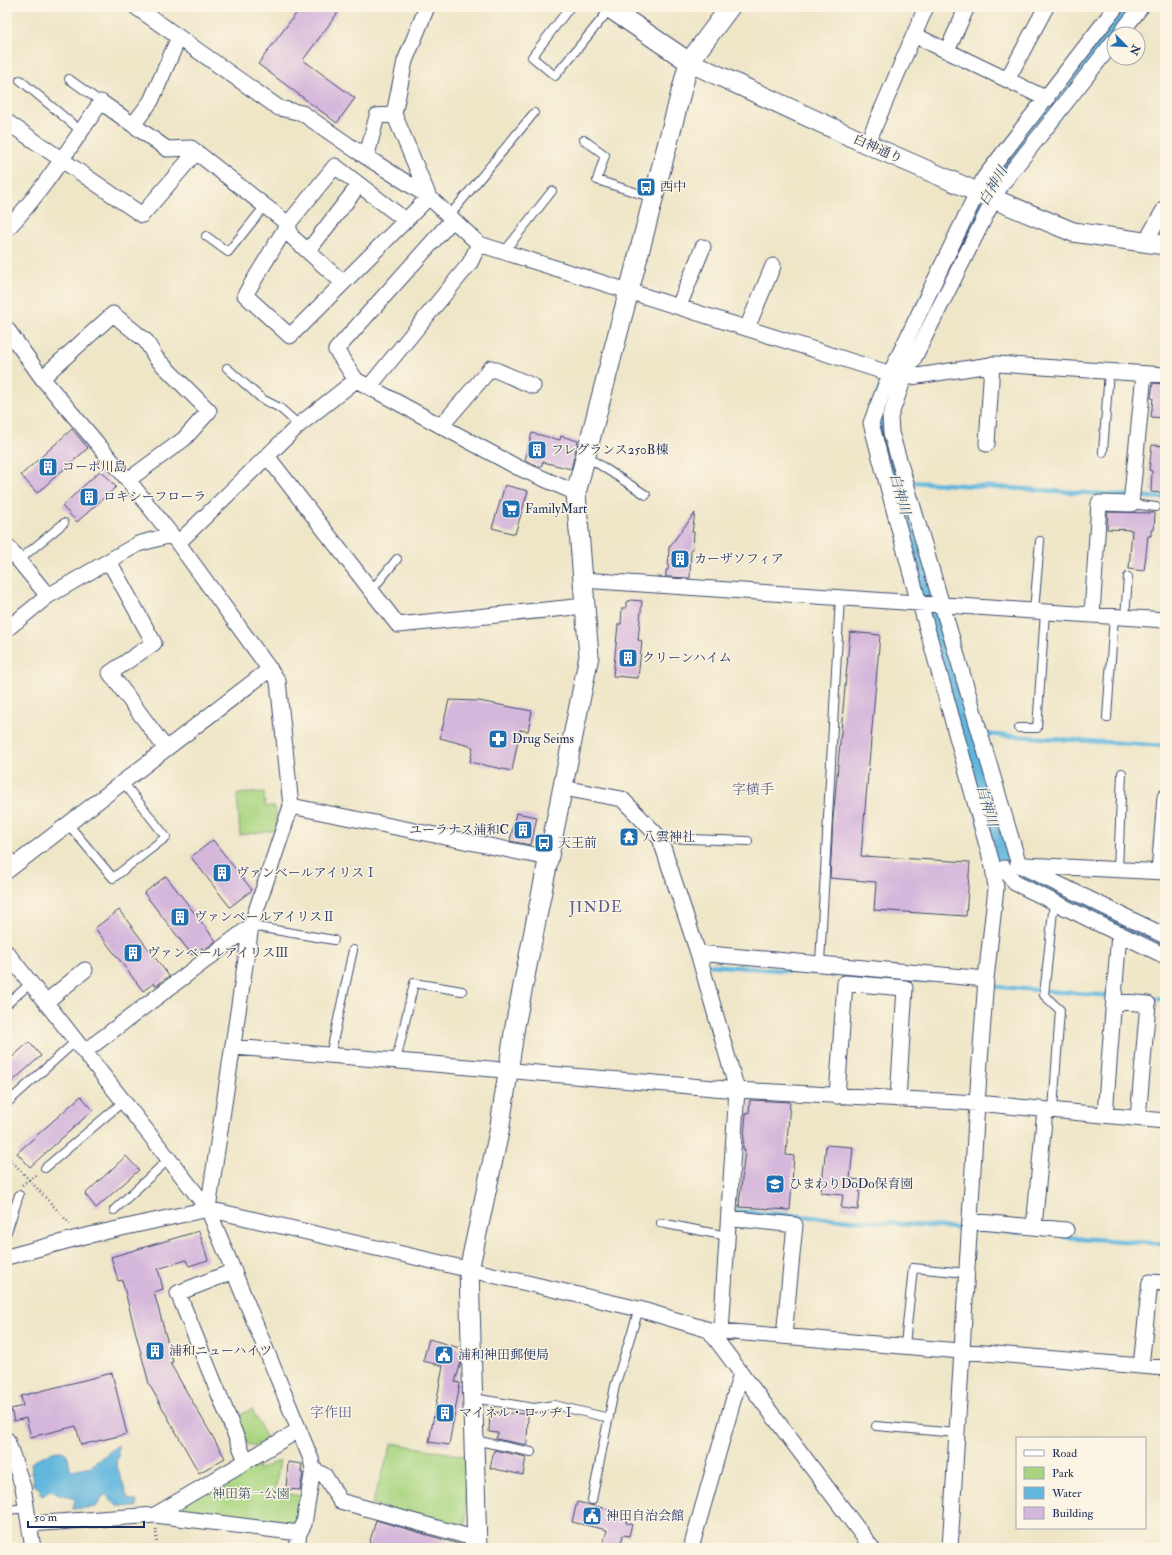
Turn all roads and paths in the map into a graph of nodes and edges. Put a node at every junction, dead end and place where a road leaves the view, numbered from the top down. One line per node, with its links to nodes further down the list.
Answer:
1 (136, 7): 13 (street)
2 (427, 7): 23 (street)
3 (570, 7): 10 (lane)
4 (730, 7): 16 (street)
5 (926, 7): 12 (street)
6 (968, 7): 14 (street)
7 (1046, 7): 19 (street)
8 (1116, 7): 20 (street)
9 (1141, 7): 11 (street)
10 (609, 8): 16 (street, 白神通り)
11 (1126, 26)
12 (914, 35): 14 (street); 28 (street)
13 (179, 37): 25 (street); 29 (street)
14 (947, 51): 19 (street)
15 (1106, 51): 35 (street)
16 (689, 62): 28 (street, 白神通り); 36 (street)
17 (70, 79): 21 (lane)
18 (20, 80): 26 (lane)
19 (1007, 80): 20 (street)
20 (1047, 99): 35 (street)
21 (100, 102): 25 (street); 26 (street)
22 (534, 113): 39 (lane)
23 (394, 114): 29 (street); 34 (street)
24 (7, 122): 31 (street)
25 (133, 125): 30 (street)
26 (81, 131): 31 (street)
27 (584, 140): 36 (lane)
28 (867, 144): 35 (street, 白神通り)
29 (357, 151): 34 (street)
30 (196, 152): 31 (street); 37 (street)
31 (61, 160): 42 (street)
32 (359, 185): 40 (street); 41 (street); 48 (street)
33 (552, 191): 49 (lane)
34 (429, 196): 39 (street); 40 (street)
35 (986, 196): 44 (street, 白神通り); 61 (street)
36 (653, 198): 52 (street)
37 (265, 206): 41 (street); 43 (lane)
38 (1165, 208): 44 (street)
39 (451, 217): 45 (street); 63 (street)
40 (405, 220): 51 (street)
41 (288, 224): 48 (street); 51 (street)
42 (8, 226)
43 (206, 236)
44 (1145, 243): 46 (street, 白神通り)
45 (479, 244): 49 (street); 63 (street)
46 (1165, 245)
47 (703, 247): 53 (street)
48 (308, 251): 51 (street)
49 (504, 252): 52 (street)
50 (773, 266): 54 (street)
51 (342, 282)
52 (630, 291): 53 (street); 70 (street)
53 (679, 306): 54 (street)
54 (747, 328): 61 (street)
55 (7, 329): 62 (street)
56 (992, 364): 58 (street); 61 (street); 67 (street)
57 (227, 368): 65 (lane)
58 (1109, 371): 59 (street); 68 (lane)
59 (1144, 374): 60 (street); 74 (street)
60 (1165, 375)
61 (897, 376): 88 (street); 89 (street)
62 (42, 378): 71 (street); 71 (street)
63 (362, 384): 65 (street); 66 (street)
64 (533, 386): 66 (street)
65 (299, 425): 69 (street)
66 (441, 426): 72 (street)
67 (987, 444)
68 (1103, 452)
69 (267, 456): 77 (street); 85 (street)
70 (586, 456): 72 (street); 73 (lane)
71 (128, 480): 77 (street)
72 (576, 493): 84 (street)
73 (646, 495)
74 (1131, 504): 75 (lane); 92 (street)
75 (1156, 507)
76 (64, 523): 81 (lane)
77 (174, 539): 82 (street); 96 (street)
78 (1040, 541): 91 (lane)
79 (7, 546): 81 (street)
80 (397, 559): 85 (lane)
81 (19, 560): 86 (street)
82 (109, 561): 86 (street); 99 (street)
83 (1128, 577): 93 (lane)
84 (583, 580): 87 (street); 90 (street)
85 (372, 591): 90 (street)
86 (48, 596): 95 (street)
87 (840, 598): 88 (street); 123 (lane)
88 (920, 603): 89 (street); 111 (street)
89 (943, 605): 91 (street); 110 (street)
90 (585, 606): 102 (street)
91 (1040, 611): 92 (street); 98 (lane)
92 (1092, 615): 93 (street)
93 (1120, 617): 94 (street); 97 (lane)
94 (1165, 620)
95 (7, 629)
96 (270, 670): 99 (street); 104 (street)
97 (1107, 718)
98 (1019, 728)
99 (166, 749): 101 (street)
100 (1122, 773): 112 (lane)
101 (122, 782): 105 (street); 105 (lane)
102 (563, 788): 106 (street); 108 (street)
103 (1165, 797): 113 (street)
104 (290, 806): 108 (street); 115 (street)
105 (68, 824): 109 (street)
106 (660, 838): 107 (lane); 121 (street)
107 (748, 841)
108 (549, 858): 135 (street)
109 (10, 862)
110 (1019, 865): 111 (street); 112 (street); 117 (street)
111 (998, 867): 114 (street); 125 (street)
112 (1118, 870): 113 (street)
113 (1162, 872)
114 (1054, 902): 116 (street); 142 (lane)
115 (251, 926): 118 (lane); 131 (street); 132 (street)
116 (1119, 934): 122 (street); 128 (street)
117 (1165, 936)
118 (334, 940)
119 (352, 950): 133 (lane)
120 (7, 952): 126 (street)
121 (698, 953): 123 (street); 136 (street)
122 (1165, 956)
123 (820, 963): 125 (street)
124 (85, 970): 129 (street)
125 (986, 979): 141 (street)
126 (31, 983): 129 (street); 130 (lane)
127 (462, 991): 134 (lane)
128 (1114, 1001): 143 (street); 144 (street)
129 (46, 1002): 131 (street)
130 (7, 1004)
131 (80, 1046): 139 (street); 140 (lane)
132 (234, 1047): 133 (street); 151 (street)
133 (330, 1056): 134 (street)
134 (396, 1061): 135 (street)
135 (508, 1070): 136 (street); 162 (street)
136 (737, 1090): 137 (street); 153 (street)
137 (837, 1096): 138 (street); 138 (street)
138 (898, 1099): 141 (street)
139 (124, 1101): 147 (street); 148 (lane)
140 (7, 1103)
141 (977, 1103): 142 (street); 154 (street)
142 (1049, 1110): 143 (street); 156 (street)
143 (1105, 1115): 144 (street)
144 (1138, 1118): 145 (street)
145 (1165, 1121)
146 (7, 1156): 149 (path)
147 (168, 1159): 151 (street); 152 (lane)
148 (45, 1168): 149 (path)
149 (29, 1180): 150 (path); 160 (path)
150 (19, 1195): 158 (lane)
151 (208, 1209): 160 (street); 162 (street); 163 (street)
152 (114, 1210)
153 (729, 1218): 159 (street); 168 (street)
154 (970, 1221): 156 (street); 164 (street)
155 (661, 1223): 159 (lane)
156 (1034, 1227): 157 (street)
157 (1066, 1230)
158 (7, 1232)
159 (727, 1236): 167 (street)
160 (81, 1237): 161 (street)
161 (7, 1257)
162 (468, 1270): 166 (street); 174 (street)
163 (234, 1271): 177 (street); 182 (street)
164 (967, 1273): 169 (lane); 170 (street)
165 (1165, 1283): 171 (street)
166 (639, 1309): 167 (street); 175 (lane)
167 (715, 1330): 168 (street); 173 (street)
168 (784, 1336): 169 (street)
169 (905, 1345): 170 (street)
170 (963, 1350): 171 (street); 178 (street)
171 (1141, 1366): 172 (street)
172 (1165, 1368)
173 (741, 1373): 193 (street); 194 (street)
174 (473, 1398): 175 (lane); 180 (street)
175 (609, 1418): 184 (lane)
176 (876, 1426): 178 (lane)
177 (299, 1430): 182 (street); 183 (street)
178 (957, 1433): 195 (street)
179 (7, 1440): 185 (street)
180 (474, 1440): 181 (lane); 190 (street)
181 (531, 1452)
182 (246, 1462): 187 (street)
183 (313, 1469): 189 (street); 190 (street)
184 (592, 1500)
185 (27, 1508): 186 (lane); 188 (street)
186 (7, 1510)
187 (156, 1515): 188 (street); 189 (street)
188 (30, 1524): 191 (street)
189 (299, 1533): 192 (street)
190 (477, 1544)
191 (33, 1548)
192 (297, 1548)
193 (691, 1548)
194 (872, 1548)
195 (950, 1548)

